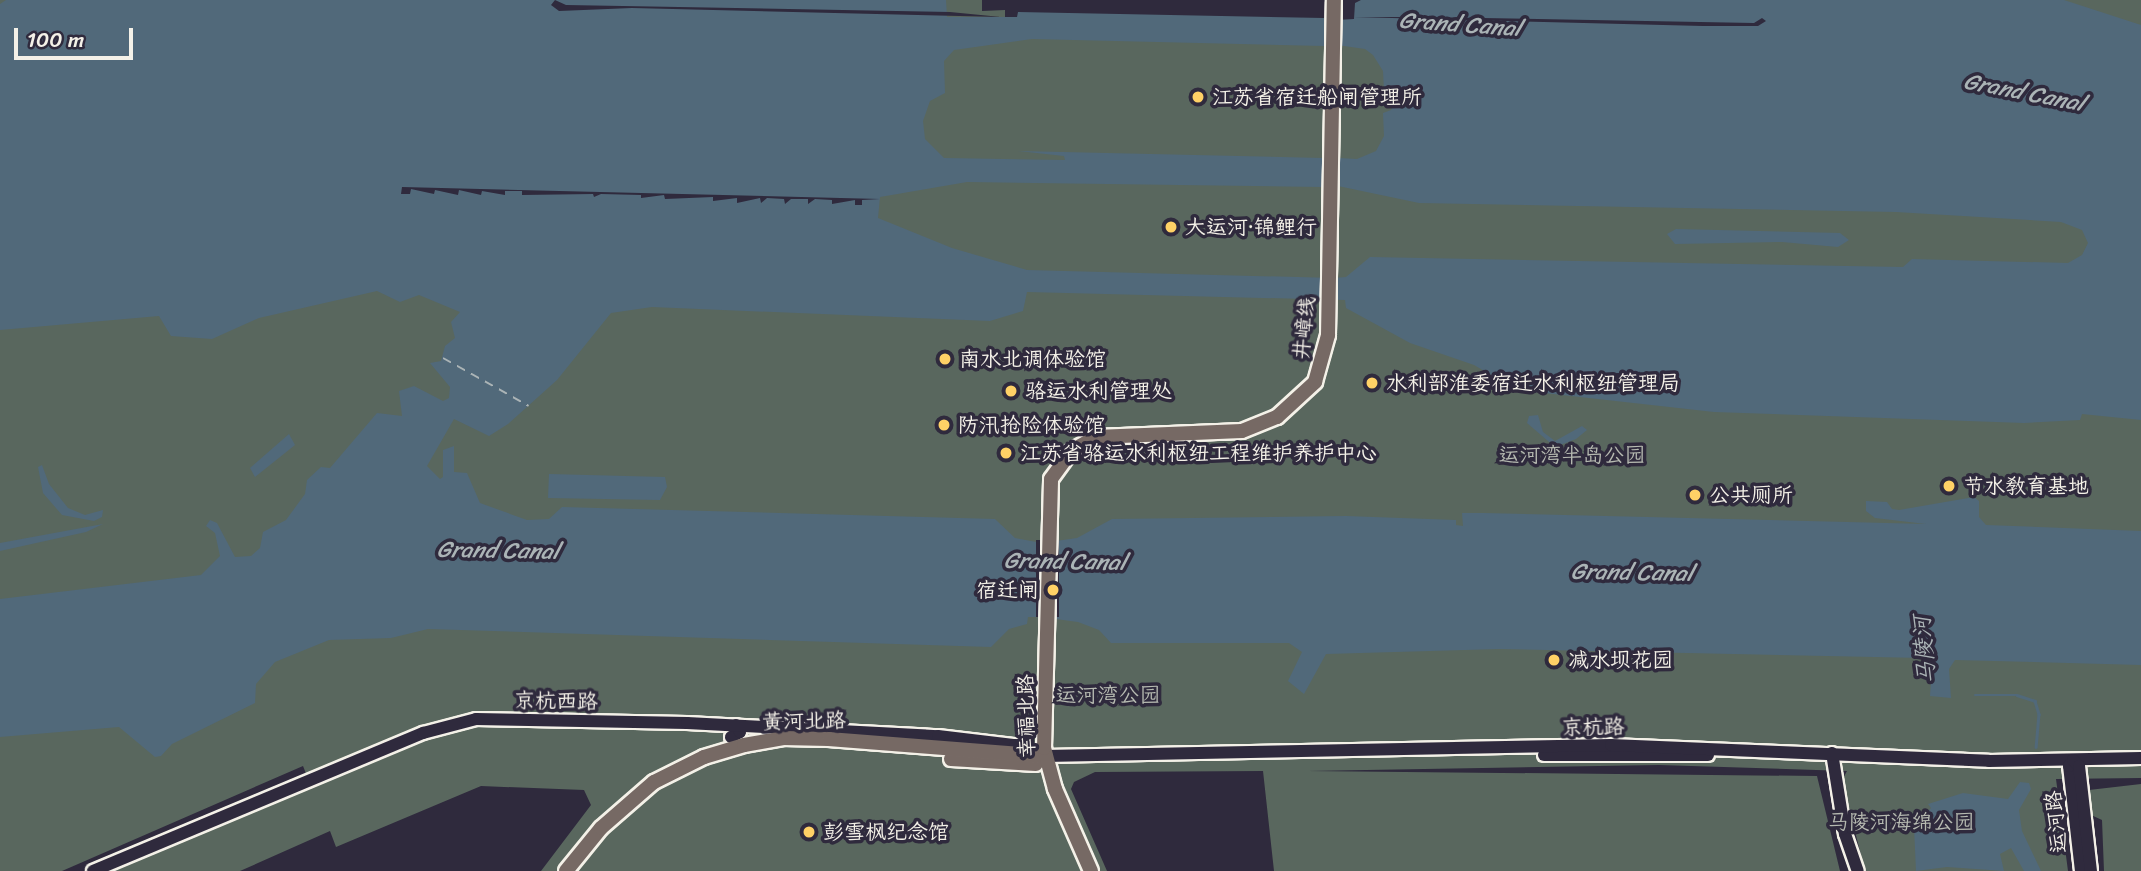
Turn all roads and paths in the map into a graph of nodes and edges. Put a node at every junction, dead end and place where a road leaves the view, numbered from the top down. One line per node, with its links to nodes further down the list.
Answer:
1 (1334, 0): 2 (main road, 井嶂线)
2 (1047, 636): 5 (main road, 幸福北路)
3 (1832, 756): 5 (street, 京杭路); 6 (street, 京杭路); 12 (street)
4 (2141, 758): 6 (street, 京杭路)
5 (1046, 760): 8 (street, 京杭西路); 9 (main road, 黄河北路); 10 (main road, 黄河北路); 11 (main road, 幸福北路)
6 (2074, 764): 7 (street, 京杭路); 13 (street, 运河路); 14 (street, 运河路)
7 (2141, 765)
8 (93, 871)
9 (566, 871)
10 (577, 871)
11 (1091, 871)
12 (1857, 871)
13 (2081, 871)
14 (2091, 871)

